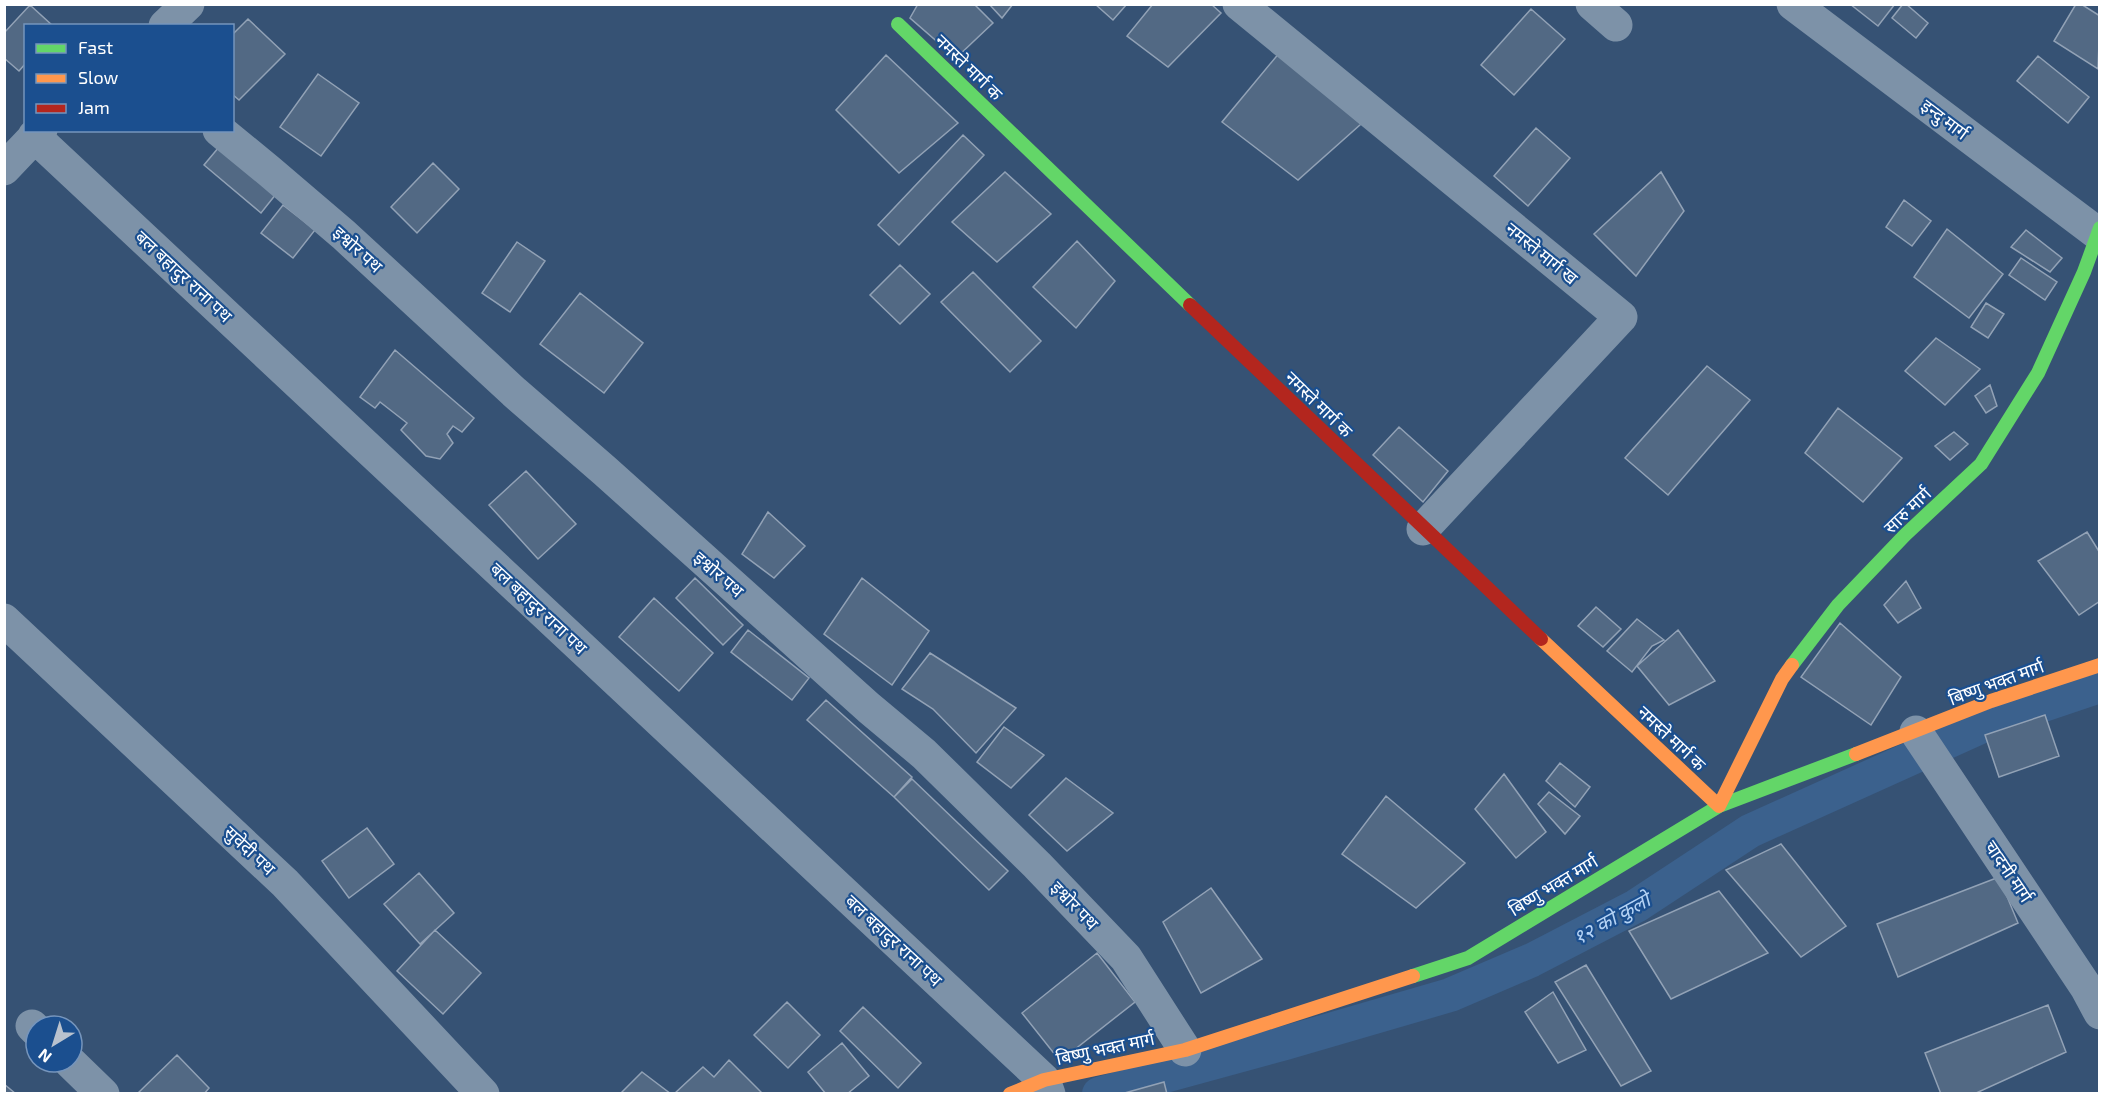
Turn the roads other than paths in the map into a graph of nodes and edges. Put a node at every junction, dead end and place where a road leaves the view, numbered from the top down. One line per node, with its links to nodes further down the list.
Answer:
1 (188, 4): 4 (street)
2 (1239, 4): 10 (street, नमस्ते मार्ग ख)
3 (1793, 4): 9 (street, इन्दु मार्ग)
4 (167, 24)
5 (898, 24): 10 (street, नमस्ते मार्ग क)
6 (221, 132): 16 (street, इश्वोर पथ)
7 (38, 133): 8 (street); 18 (street, बल बहादुर राना पथ)
8 (4, 169)
9 (2098, 231): 14 (street, सारु मार्ग)
10 (1423, 530): 14 (street, नमस्ते मार्ग क)
11 (4, 620): 20 (street, सुवेदी पथ)
12 (2100, 665): 13 (street, बिष्णु भक्त मार्ग)
13 (1924, 744): 14 (street, बिष्णु भक्त मार्ग); 15 (street, चादनी मार्ग)
14 (1719, 806): 16 (street, बिष्णु भक्त मार्ग)
15 (2100, 1013)
16 (1185, 1050): 18 (street, बिष्णु भक्त मार्ग)
17 (82, 1074): 19 (street)
18 (1046, 1087): 21 (street, बिष्णु भक्त मार्ग)
19 (103, 1094)
20 (483, 1094)
21 (1010, 1094)

